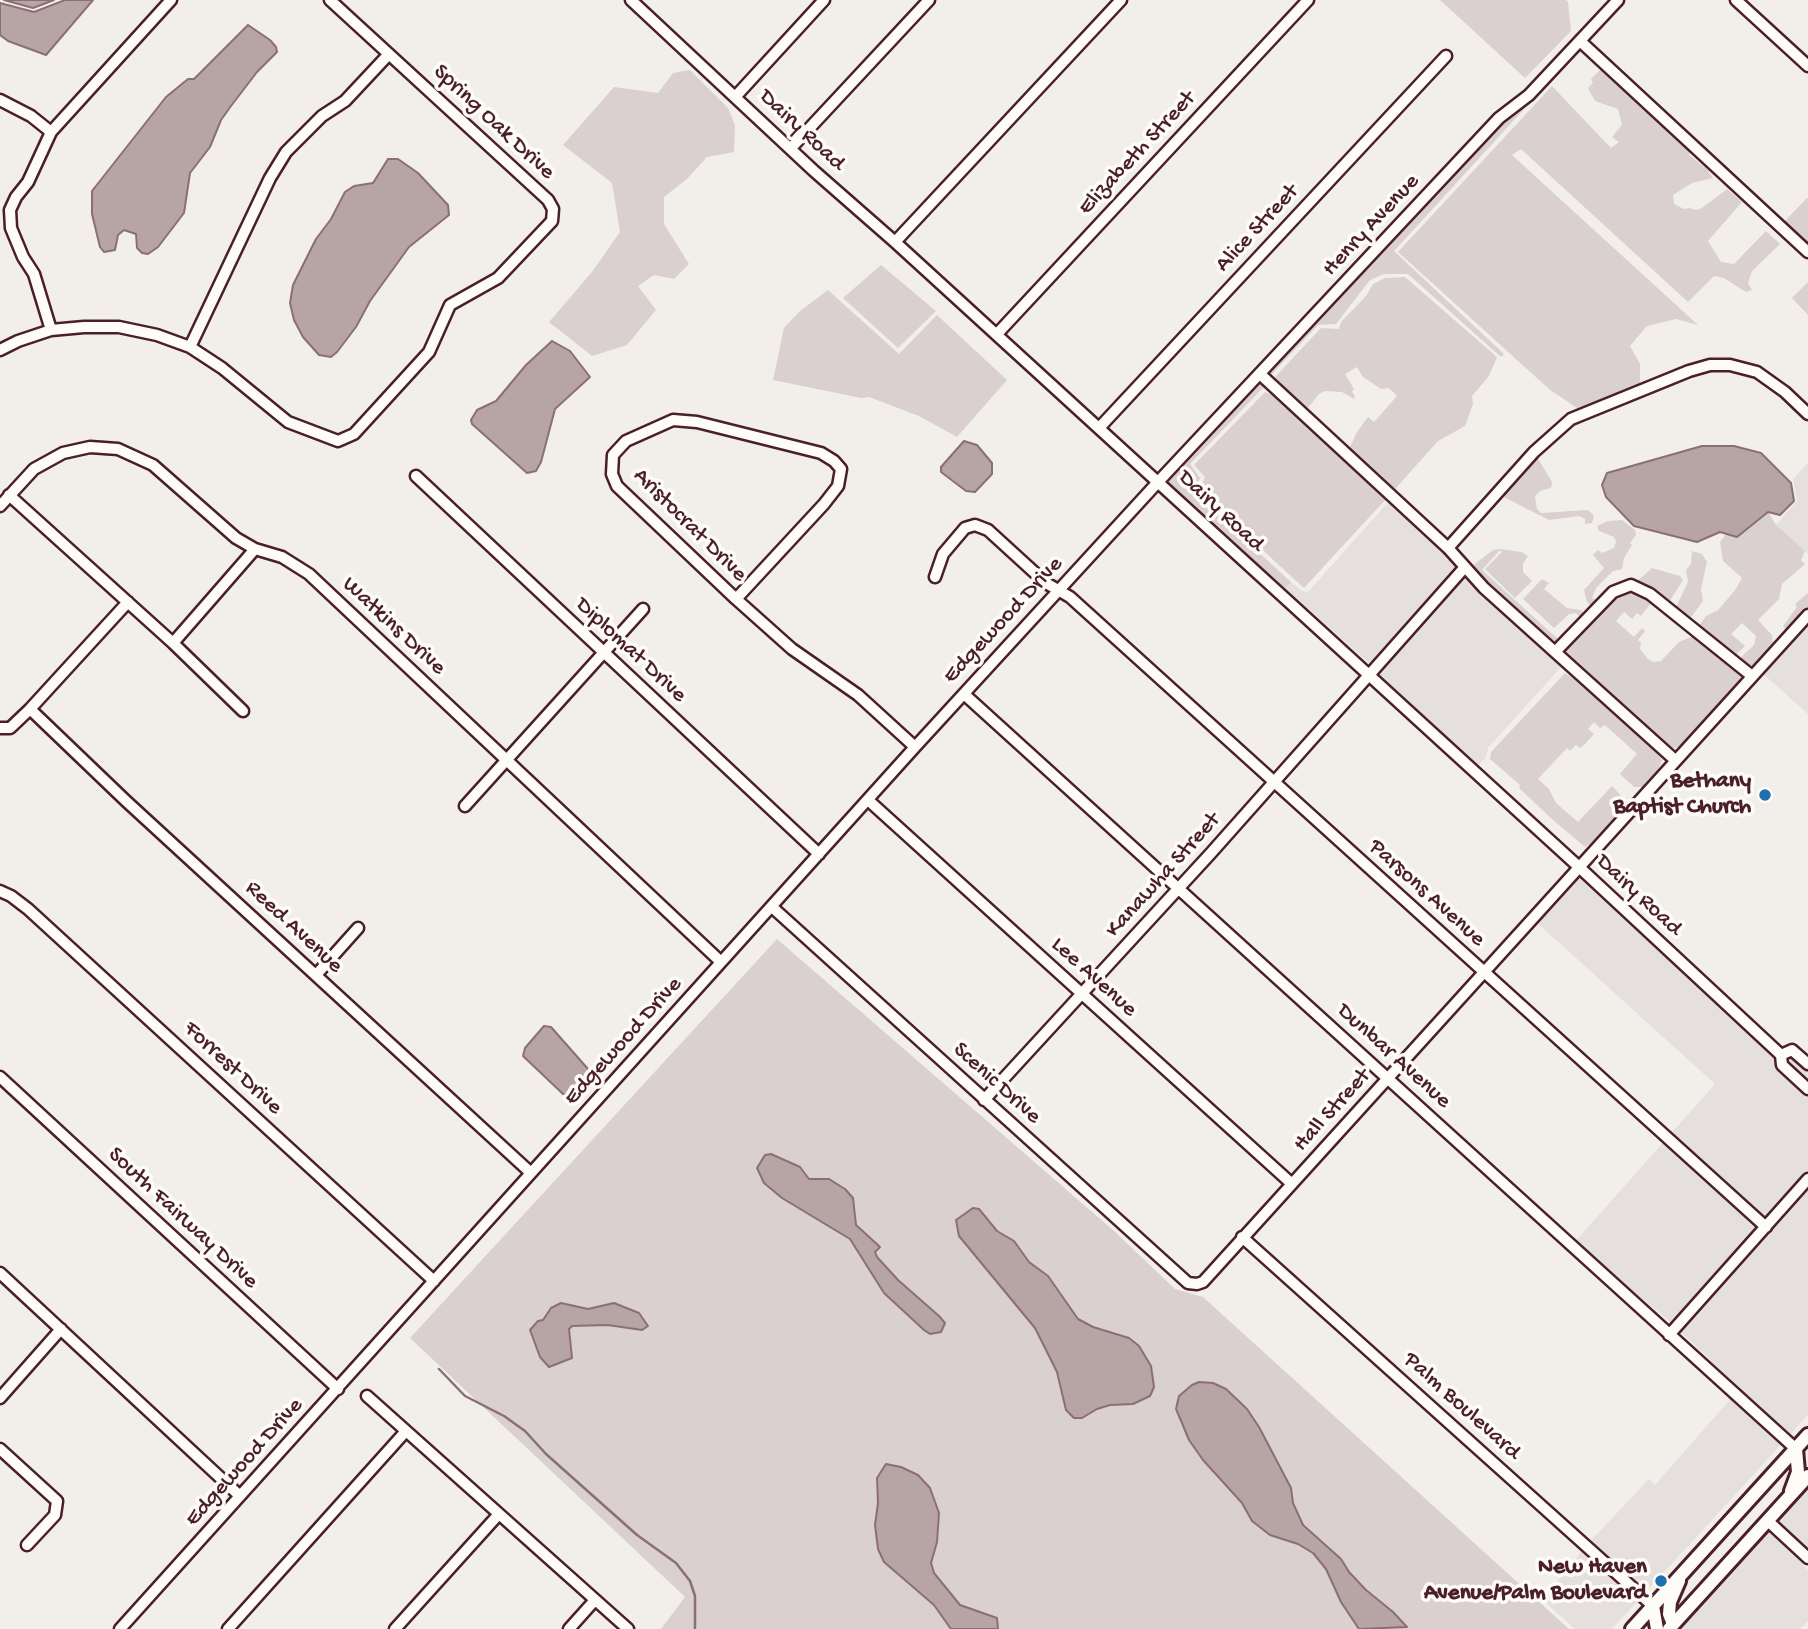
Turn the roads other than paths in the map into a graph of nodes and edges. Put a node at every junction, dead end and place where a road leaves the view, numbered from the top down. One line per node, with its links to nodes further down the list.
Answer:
1 (171, 0): 16 (street)
2 (330, 0): 11 (street, Spring Oak Drive)
3 (632, 0): 14 (street, Dairy Road)
4 (824, 0): 14 (street)
5 (929, 0): 17 (street)
6 (1121, 0): 18 (street)
7 (1308, 0): 21 (street, Elizabeth Street)
8 (1618, 0): 10 (street, Henry Avenue)
9 (1736, 0): 13 (street)
10 (1580, 41): 19 (street); 24 (street, Henry Avenue)
11 (389, 54): 22 (street); 22 (street, Spring Oak Drive)
12 (1446, 56): 26 (street, Alice Street)
13 (1808, 66)
14 (736, 96): 17 (street, Dairy Road)
15 (0, 100): 16 (street)
16 (51, 132): 20 (street)
17 (791, 148): 18 (street, Dairy Road)
18 (895, 242): 21 (street, Dairy Road)
19 (1808, 252)
20 (51, 330): 22 (street, Spring Oak Drive); 23 (street, Spring Oak Drive)
21 (996, 334): 26 (street, Dairy Road)
22 (190, 347)
23 (0, 350)
24 (1260, 374): 28 (street, Henry Avenue); 31 (street)
25 (1808, 414): 31 (street)
26 (1099, 428): 28 (street, Dairy Road)
27 (416, 477): 42 (street, Diplomat Drive)
28 (1158, 482): 35 (street, Edgewood Drive); 44 (street, Dairy Road)
29 (9, 495): 30 (street, Watkins Drive); 32 (street, Watkins Drive); 37 (street)
30 (0, 506)
31 (1448, 548): 33 (street)
32 (255, 549): 40 (street); 50 (street, Watkins Drive)
33 (1465, 567): 41 (street); 44 (street, Kanawha Street)
34 (935, 577): 35 (street, Parsons Avenue)
35 (1059, 590): 45 (street, Edgewood Drive); 52 (street, Parsons Avenue)
36 (736, 600): 36 (street, Aristocrat Drive); 49 (street, Aristocrat Drive)
37 (128, 602): 40 (street); 46 (street)
38 (643, 609): 42 (street)
39 (1808, 616): 43 (street, Hall Street)
40 (173, 643): 47 (street)
41 (1555, 652): 43 (street); 51 (street)
42 (603, 653): 50 (street); 55 (street, Diplomat Drive)
43 (1752, 676): 51 (street, Hall Street)
44 (1370, 677): 52 (street, Kanawha Street); 56 (street, Dairy Road)
45 (964, 694): 49 (street, Edgewood Drive); 57 (street, Dunbar Avenue)
46 (30, 709): 48 (street); 63 (street, Reed Avenue)
47 (243, 710)
48 (0, 728)
49 (915, 747): 53 (street, Edgewood Drive)
50 (507, 760): 54 (street); 61 (street, Watkins Drive)
51 (1675, 760): 56 (street, Hall Street)
52 (1274, 783): 57 (street, Kanawha Street); 62 (street, Parsons Avenue)
53 (868, 800): 55 (street, Edgewood Drive); 64 (street, Lee Avenue)
54 (465, 806)
55 (819, 854): 59 (street, Edgewood Drive)
56 (1579, 867): 62 (street, Hall Street); 65 (street, Dairy Road)
57 (1179, 888): 64 (street, Kanawha Street); 68 (street, Dunbar Avenue)
58 (0, 891): 77 (street, Forrest Drive)
59 (772, 907): 61 (street, Edgewood Drive); 70 (street, Scenic Drive)
60 (358, 928): 63 (street)
61 (722, 962): 71 (street, Edgewood Drive)
62 (1484, 972): 68 (street, Hall Street); 74 (street, Parsons Avenue)
63 (316, 975): 71 (street, Reed Avenue)
64 (1082, 994): 70 (street, Kanawha Street); 73 (street, Lee Avenue)
65 (1781, 1055): 66 (street, Dairy Road); 69 (street, Dairy Road)
66 (1808, 1064)
67 (0, 1077): 81 (street, South Fairway Drive)
68 (1388, 1079): 73 (street, Hall Street); 80 (street, Dunbar Avenue)
69 (1808, 1089)
70 (984, 1100): 78 (street, Scenic Drive)
71 (531, 1173): 77 (street, Edgewood Drive)
72 (1808, 1179): 74 (street)
73 (1292, 1184): 75 (street, Hall Street)
74 (1766, 1227): 80 (street)
75 (1242, 1237): 78 (street, Hall Street); 97 (street, Palm Boulevard)
76 (0, 1273): 79 (street)
77 (434, 1281): 81 (street, Edgewood Drive)
78 (1197, 1284)
79 (61, 1329): 83 (street); 89 (street)
80 (1670, 1335): 86 (street, Dunbar Avenue)
81 (338, 1389): 89 (street, Edgewood Drive)
82 (367, 1396): 84 (street)
83 (0, 1398)
84 (406, 1431): 91 (street); 100 (street)
85 (1808, 1435): 86 (main road)
86 (1796, 1448): 90 (main road); 95 (main road)
87 (0, 1449): 93 (street)
88 (1808, 1476): 90 (main road)
89 (240, 1496): 99 (street, Edgewood Drive)
90 (1788, 1498): 92 (main road)
91 (499, 1514): 96 (street); 101 (street)
92 (1768, 1521): 94 (street); 98 (main road)
93 (27, 1545)
94 (1808, 1558)
95 (1681, 1574): 97 (main road); 98 (main road)
96 (595, 1600): 102 (street); 103 (street)
97 (1653, 1606): 104 (main road); 105 (main road)
98 (1674, 1628)
99 (120, 1629)
100 (228, 1629)
101 (396, 1629)
102 (569, 1629)
103 (628, 1629)
104 (1632, 1629)
105 (1657, 1629)

